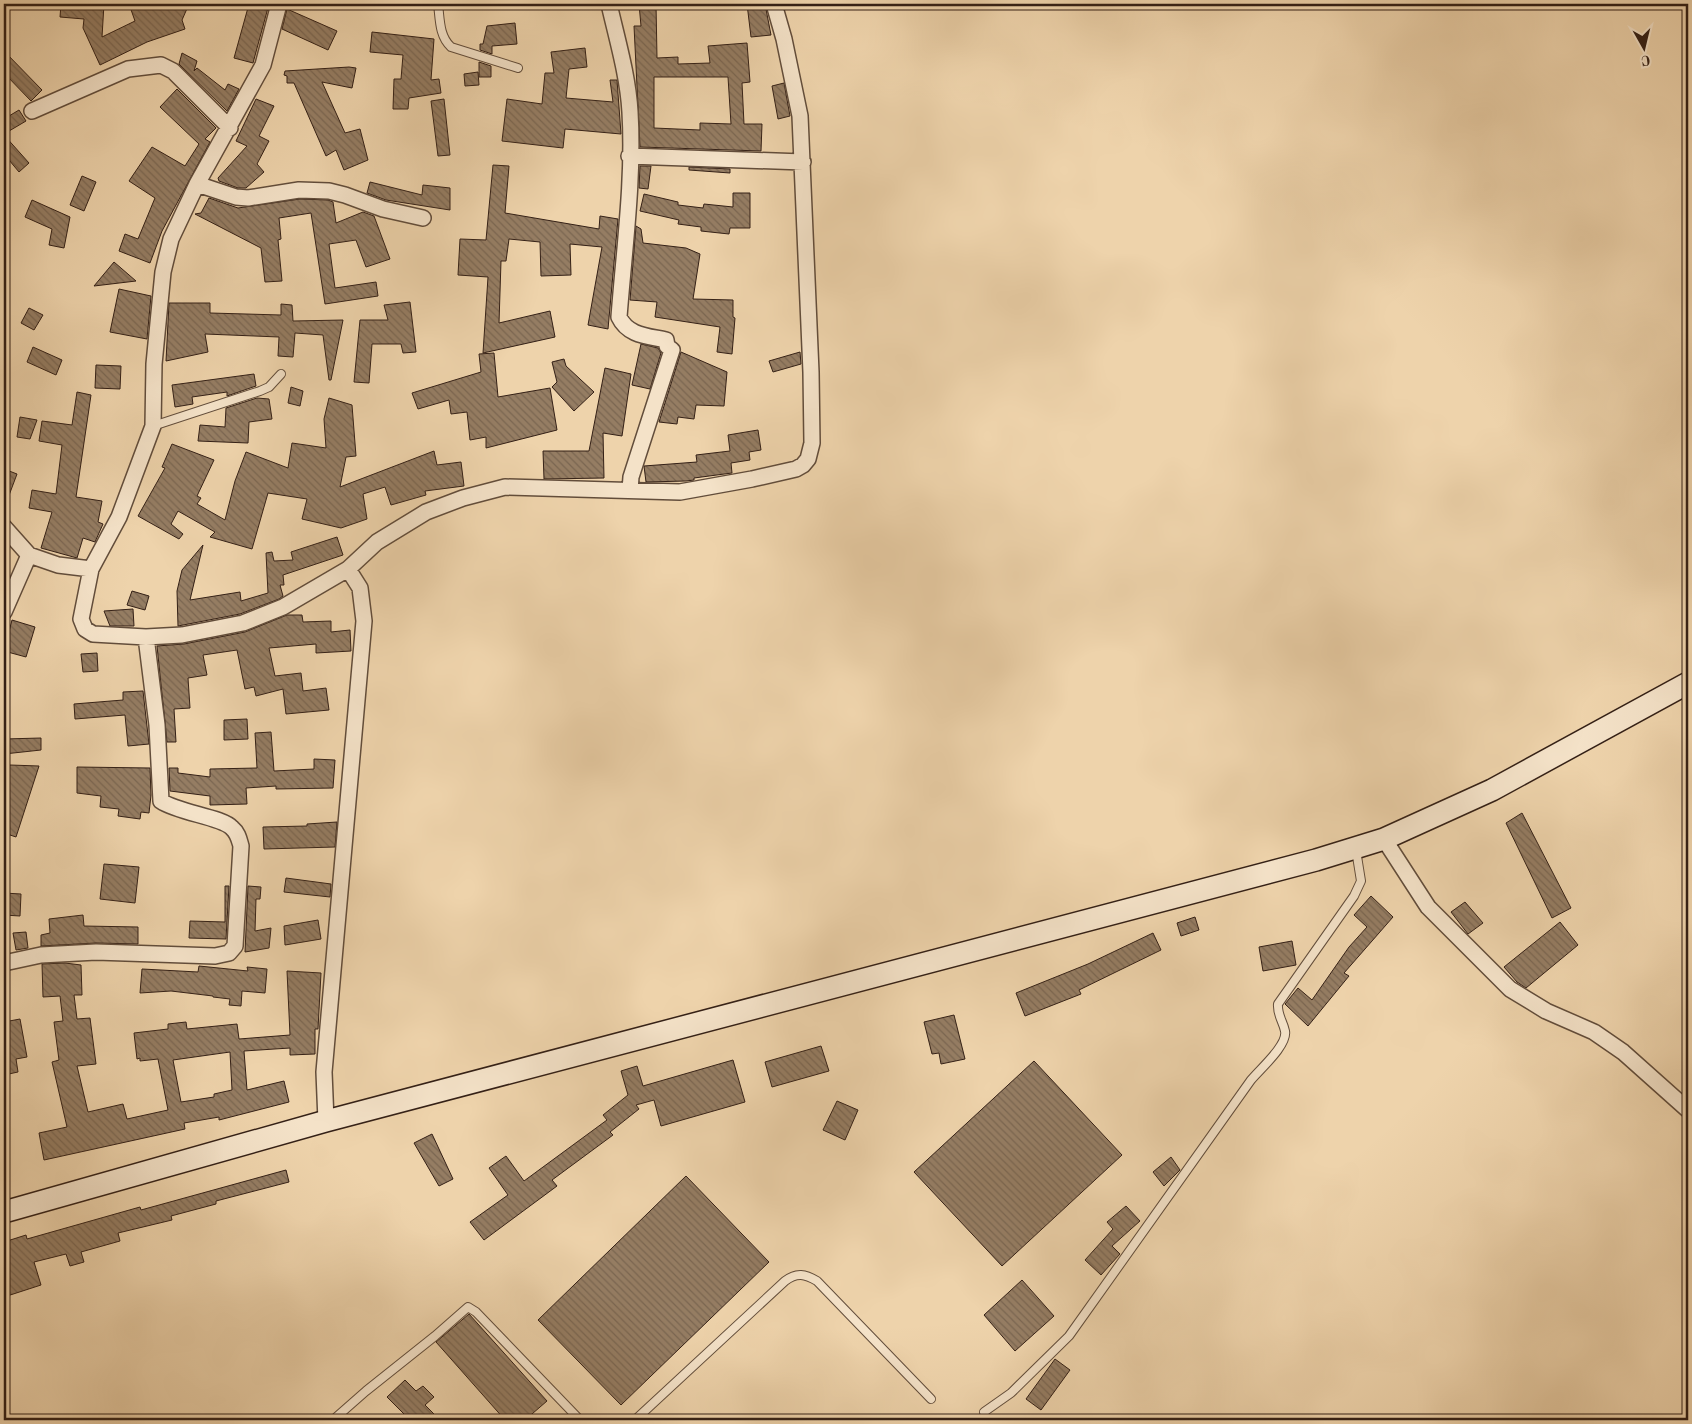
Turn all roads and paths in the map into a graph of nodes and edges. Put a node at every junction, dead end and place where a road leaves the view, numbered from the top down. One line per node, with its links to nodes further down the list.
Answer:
1 (279, 4): 7 (street)
2 (438, 4): 5 (lane)
3 (609, 4): 8 (street)
4 (774, 4): 9 (street)
5 (518, 68)
6 (32, 111): 7 (street)
7 (230, 128): 10 (street)
8 (630, 156): 9 (street); 14 (street)
9 (802, 162): 14 (street)
10 (197, 184): 11 (street); 13 (street)
11 (423, 218)
12 (281, 374): 13 (lane)
13 (153, 426): 17 (street)
14 (630, 490): 18 (street)
15 (4, 527): 16 (street)
16 (29, 554): 17 (street); 19 (street)
17 (91, 569): 20 (street)
18 (348, 569): 20 (street); 26 (street)
19 (4, 612)
20 (146, 637): 24 (street)
21 (1688, 683): 22 (main road)
22 (1384, 840): 23 (main road); 25 (street)
23 (1355, 848): 26 (main road); 29 (lane)
24 (4, 963)
25 (1688, 1110)
26 (326, 1121): 27 (main road)
27 (4, 1212)
28 (932, 1399): 32 (lane)
29 (984, 1412)
30 (333, 1420): 31 (lane)
31 (580, 1420)
32 (635, 1420)

